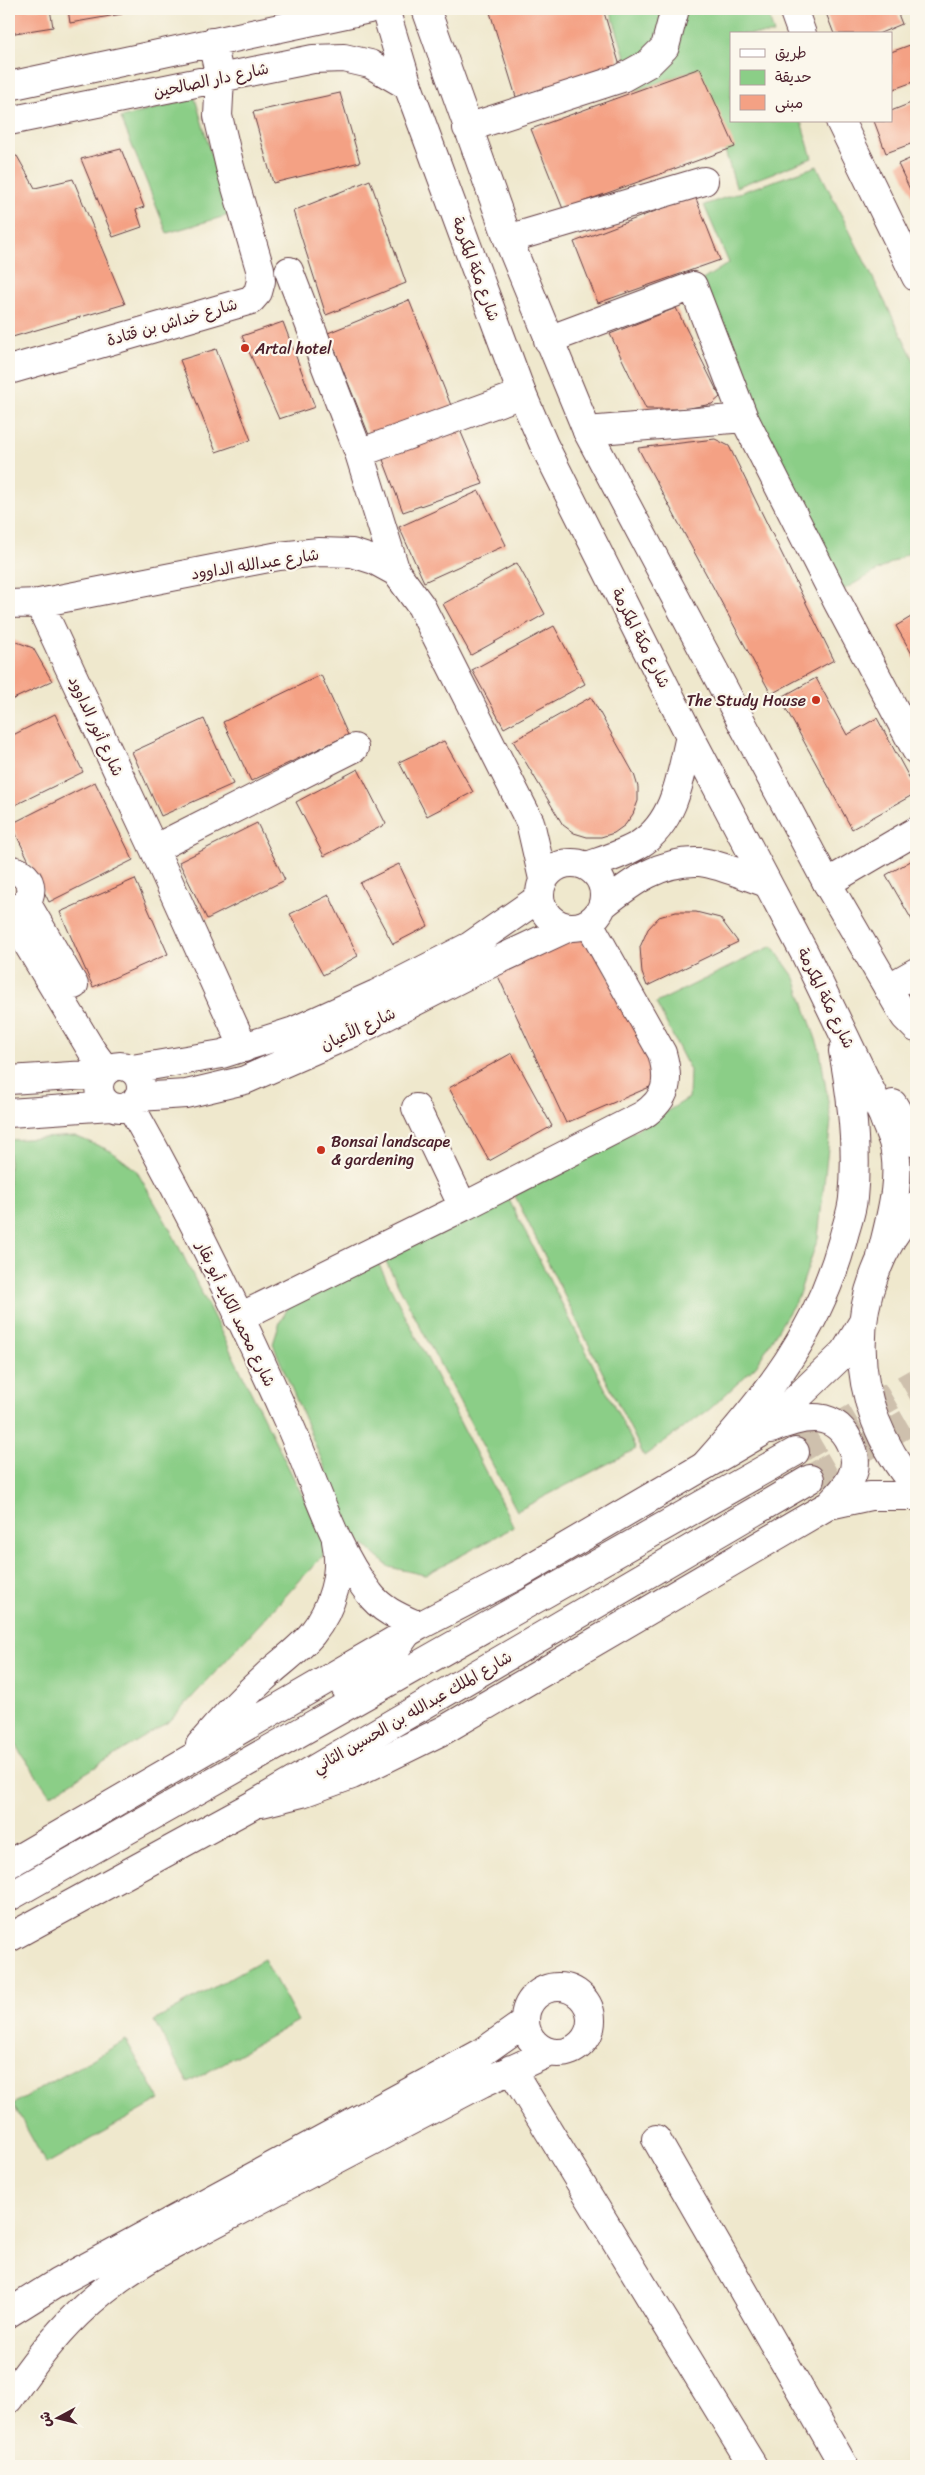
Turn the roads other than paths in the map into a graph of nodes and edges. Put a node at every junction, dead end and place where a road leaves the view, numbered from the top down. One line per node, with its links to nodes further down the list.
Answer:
1 (369, 9): 7 (main road)
2 (385, 9): 10 (main road, شارع مكة المكرمة)
3 (426, 9): 13 (main road)
4 (675, 9): 13 (main road)
5 (794, 9): 6 (main road)
6 (801, 32)
7 (212, 42): 8 (main road, شارع خداش بن قتادة); 9 (main road)
8 (220, 78): 10 (main road, شارع دار الصالحين); 11 (main road, شارع دار الصالحين); 19 (main road, شارع خداش بن قتادة)
9 (9, 86)
10 (408, 86): 20 (main road, شارع مكة المكرمة)
11 (9, 122)
12 (840, 122): 17 (main road)
13 (467, 128): 15 (main road)
14 (704, 181): 15 (main road)
15 (508, 239): 18 (main road)
16 (289, 271): 23 (main road)
17 (916, 277)
18 (548, 340): 21 (main road); 22 (main road)
19 (9, 370)
20 (522, 394): 23 (main road); 27 (main road, شارع مكة المكرمة)
21 (744, 418): 22 (main road); 29 (main road)
22 (587, 431): 36 (main road)
23 (359, 453): 24 (main road)
24 (396, 572): 25 (main road, شارع عبدالله الداوود); 30 (main road, شارع عبدالله الداوود)
25 (39, 603): 26 (main road, شارع عبدالله الداوود); 32 (main road, شارع أنور الداوود)
26 (9, 604)
27 (690, 736): 33 (main road); 35 (main road, شارع مكة المكرمة)
28 (354, 748): 32 (main road)
29 (916, 750)
30 (530, 822): 33 (main road, شارع عبدالله الداوود); 37 (main road, شارع عبدالله الداوود)
31 (916, 831): 36 (main road)
32 (154, 849): 44 (main road, شارع أنور الداوود)
33 (578, 864): 37 (main road); 39 (main road)
34 (9, 870): 38 (main road)
35 (767, 883): 39 (main road, شارع الأعيان); 40 (main road, شارع مكة المكرمة)
36 (827, 883): 42 (main road)
37 (541, 888): 39 (main road); 44 (main road, شارع الأعيان)
38 (18, 908): 45 (main road)
39 (586, 919): 47 (main road, شارع الأعيان); 51 (main road)
40 (805, 954): 43 (main road, شارع مكة المكرمة); 50 (main road)
41 (916, 972): 42 (main road)
42 (906, 1013)
43 (838, 1025): 53 (main road, شارع مكة المكرمة); 58 (main road)
44 (244, 1048): 45 (main road, شارع الأعيان)
45 (116, 1070): 46 (main road, شارع الأعيان); 47 (main road); 47 (main road, شارع محمد الكايد أبو بقار)
46 (9, 1080)
47 (127, 1103): 49 (main road, شارع الأعيان); 54 (main road, شارع محمد الكايد أبو بقار)
48 (416, 1108): 51 (main road)
49 (9, 1113)
50 (916, 1143)
51 (463, 1206): 54 (main road)
52 (916, 1206): 53 (main road)
53 (881, 1257): 55 (main road)
54 (238, 1318): 63 (main road, شارع محمد الكايد أبو بقار)
55 (863, 1322): 56 (main road); 60 (main road)
56 (759, 1434): 58 (main road); 62 (main road)
57 (795, 1452): 66 (main road)
58 (704, 1466): 64 (main road)
59 (810, 1479): 67 (main road, شارع الملك عبدالله بن الحسين الثاني)
60 (916, 1487)
61 (916, 1496): 62 (main road)
62 (829, 1505): 67 (main road)
63 (333, 1527): 64 (main road, شارع محمد الكايد أبو بقار); 65 (main road, شارع محمد الكايد أبو بقار)
64 (413, 1630): 65 (main road); 66 (main road)
65 (185, 1762): 68 (main road)
66 (217, 1779): 69 (main road)
67 (253, 1805): 70 (main road, شارع الملك عبدالله بن الحسين الثاني)
68 (9, 1864)
69 (9, 1897)
70 (9, 1938)
71 (524, 2022): 72 (main road); 72 (main road); 75 (main road)
72 (550, 2052): 73 (main road)
73 (511, 2069): 76 (main road); 77 (main road)
74 (656, 2139): 78 (main road)
75 (9, 2313)
76 (9, 2398)
77 (753, 2466)
78 (844, 2466)

